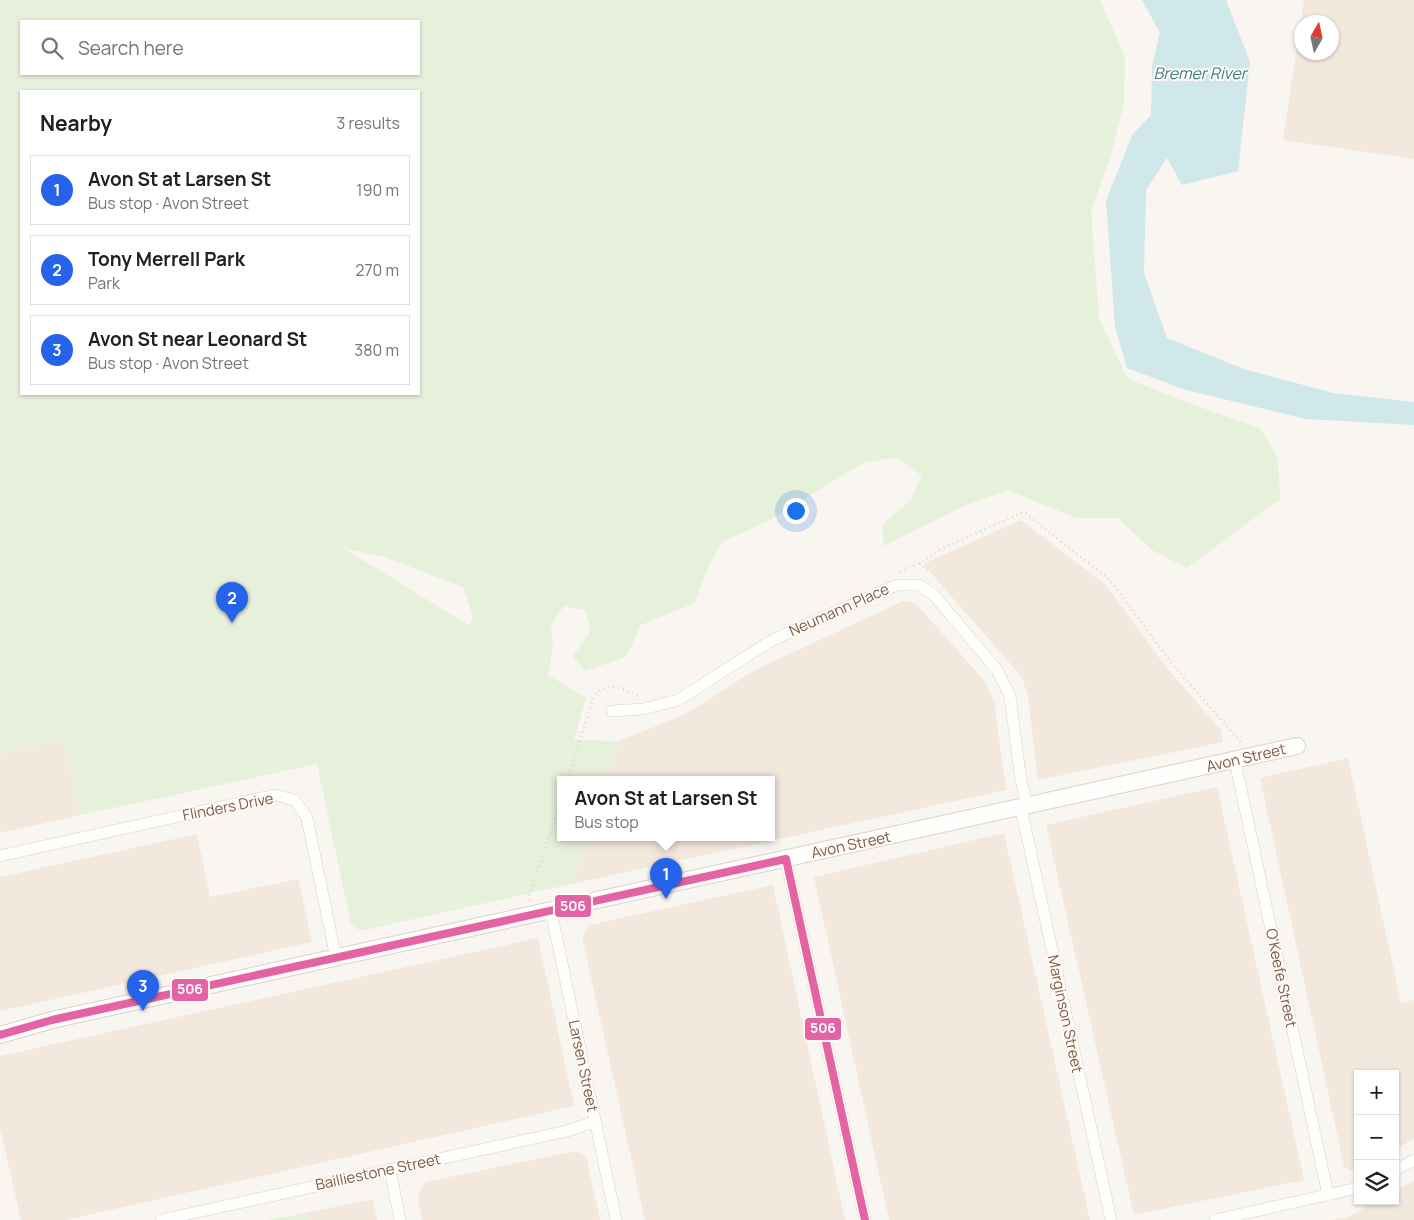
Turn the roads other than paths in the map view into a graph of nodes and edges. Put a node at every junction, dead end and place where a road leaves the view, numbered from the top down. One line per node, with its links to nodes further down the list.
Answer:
1 (612, 711): 4 (street, Neumann Place)
2 (1298, 746): 3 (street, Avon Street)
3 (1235, 761): 4 (street, Avon Street); 17 (street, O'Keefe Street)
4 (1024, 807): 6 (street, Avon Street); 22 (street, Marginson Street)
5 (0, 856): 8 (street, Flinders Drive)
6 (786, 859): 7 (street, Avon Street); 21 (street)
7 (550, 911): 8 (street, Avon Street); 12 (street, Larsen Street)
8 (336, 958): 9 (street, Avon Street)
9 (52, 1020): 10 (street, Avon Street); 11 (street, Avon Street)
10 (0, 1024)
11 (0, 1035)
12 (594, 1122): 15 (street, Bailliestone Street); 20 (street, Larsen Street)
13 (1414, 1160): 14 (street)
14 (1399, 1168)
15 (390, 1169): 18 (street, Bailliestone Street); 19 (street)
16 (1354, 1189): 17 (street)
17 (1328, 1195): 23 (street)
18 (161, 1220)
19 (400, 1220)
20 (616, 1220)
21 (865, 1220)
22 (1111, 1220)
23 (1215, 1220)

